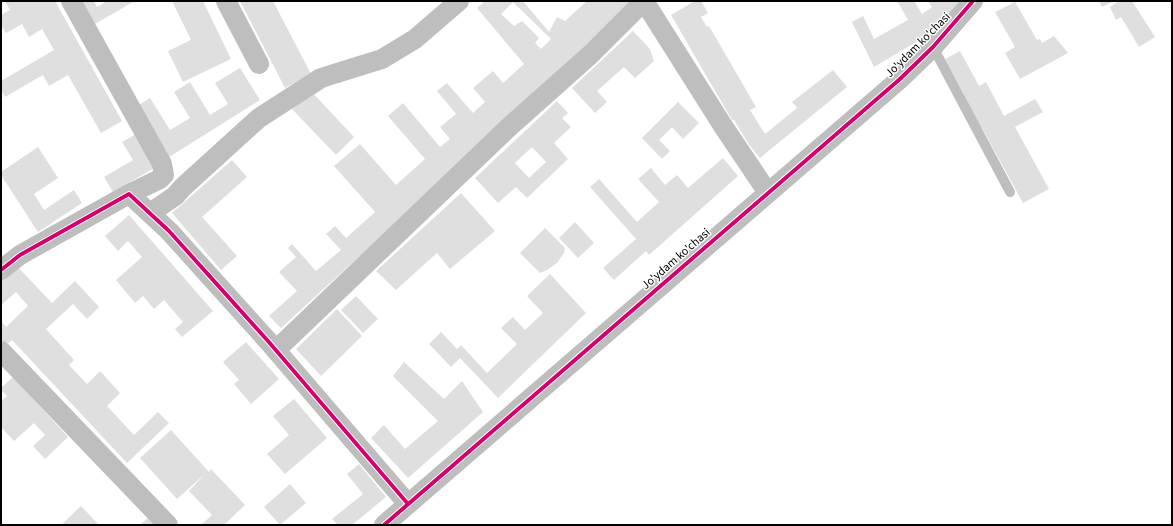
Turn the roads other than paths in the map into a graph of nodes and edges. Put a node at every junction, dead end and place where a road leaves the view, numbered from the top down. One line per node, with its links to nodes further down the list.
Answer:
1 (71, 1): 10 (street)
2 (226, 1): 7 (street)
3 (459, 1): 11 (street)
4 (644, 1): 9 (street); 13 (street)
5 (974, 1): 6 (street, Jo'ydam ko'chasi)
6 (933, 47): 8 (lane); 9 (street, Jo'ydam ko'chasi)
7 (259, 64)
8 (1010, 192)
9 (768, 193): 15 (street, Jo'ydam ko'chasi)
10 (129, 194): 11 (street); 12 (street)
11 (150, 213): 13 (street)
12 (1, 270)
13 (276, 350): 15 (street)
14 (1, 351): 16 (street)
15 (408, 504): 17 (street, Jo'ydam ko'chasi)
16 (168, 525)
17 (384, 525)

